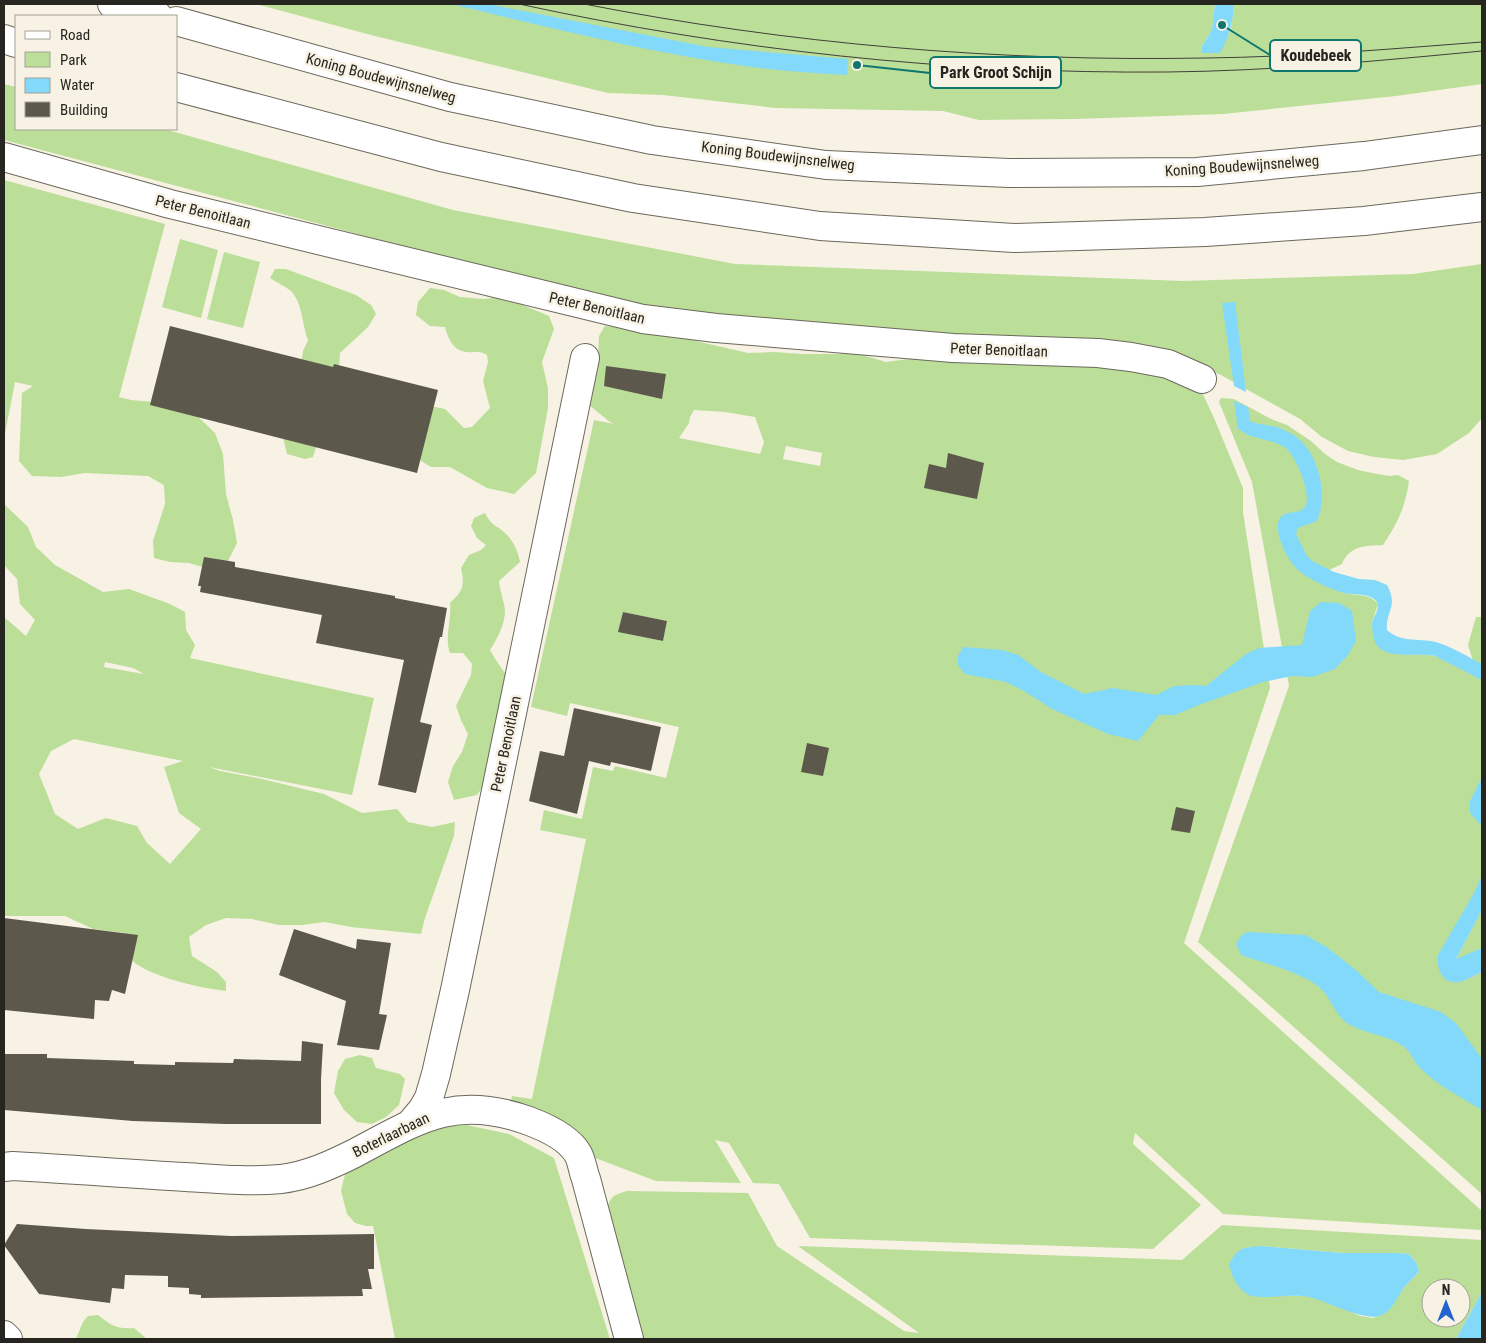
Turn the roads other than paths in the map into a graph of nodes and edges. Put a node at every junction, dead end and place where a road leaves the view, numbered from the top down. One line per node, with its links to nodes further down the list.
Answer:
1 (112, 4): 2 (main road)
2 (154, 15)
3 (178, 22): 5 (main road, Koning Boudewijnsnelweg)
4 (178, 89): 7 (main road)
5 (1482, 140)
6 (4, 157): 9 (main road, Peter Benoitlaan)
7 (1482, 207)
8 (585, 358): 10 (main road, Peter Benoitlaan)
9 (1202, 378)
10 (411, 1123): 11 (main road, Boterlaarbaan); 14 (main road, Boterlaarbaan)
11 (4, 1167)
12 (4, 1334): 13 (main road)
13 (8, 1339)
14 (629, 1339)

